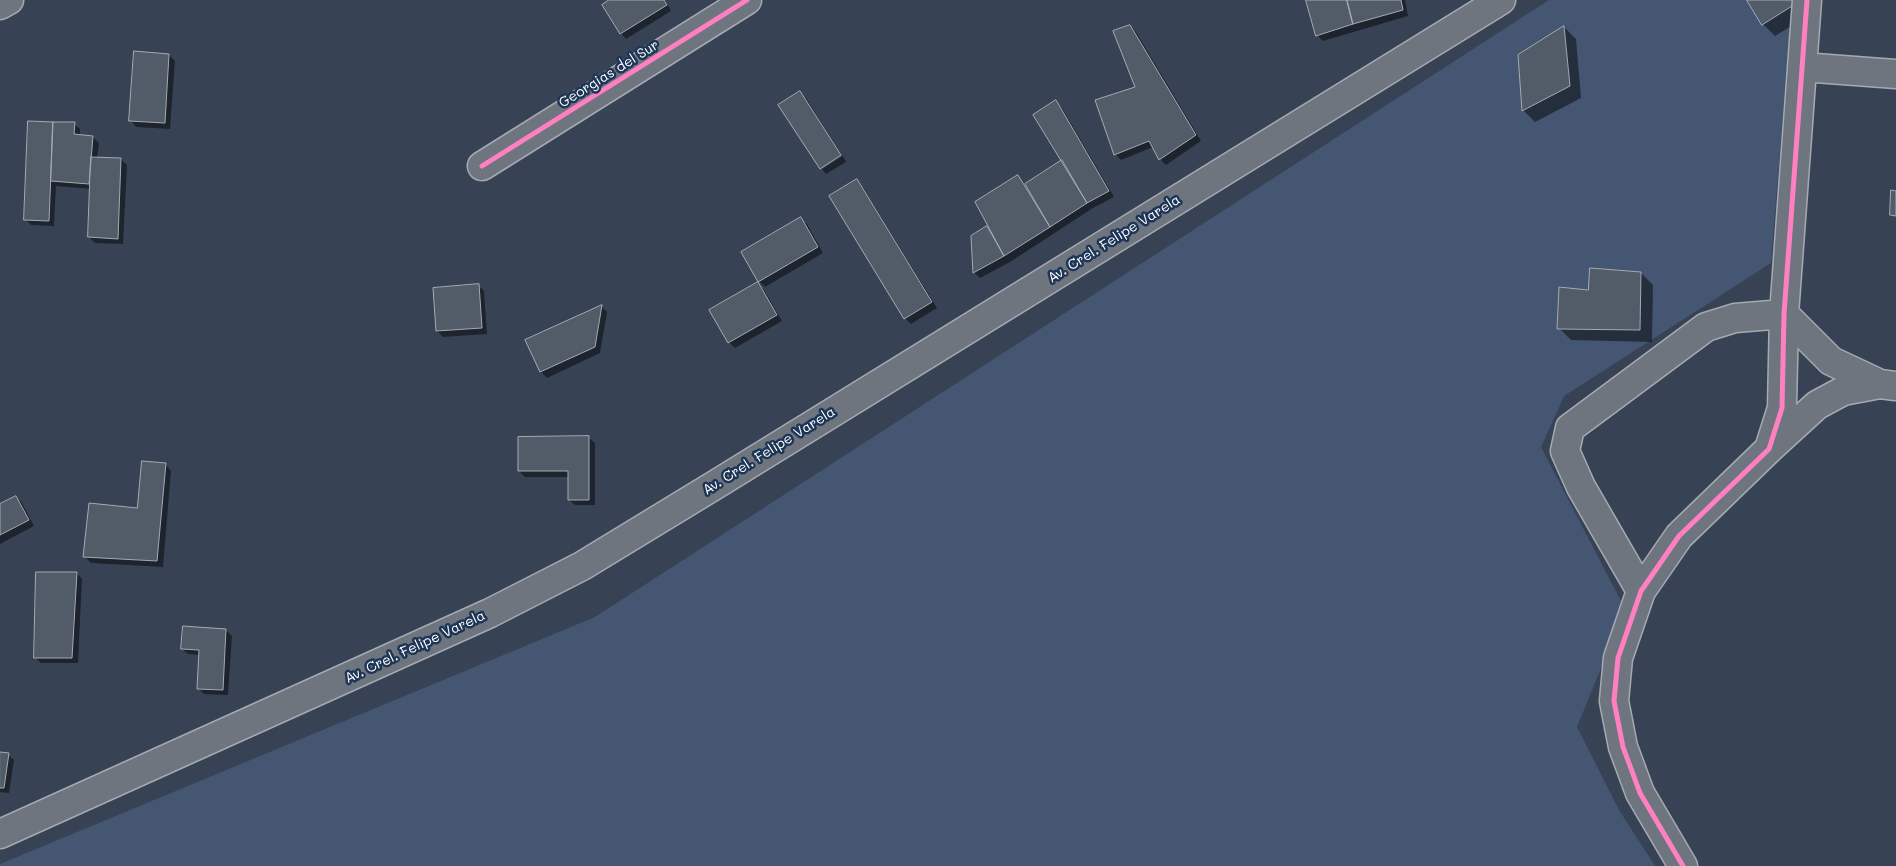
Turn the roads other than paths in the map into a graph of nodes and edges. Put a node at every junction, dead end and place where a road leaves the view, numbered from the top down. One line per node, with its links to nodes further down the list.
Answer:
1 (9, 0): 5 (street)
2 (1501, 0): 13 (street, Av. Crel. Felipe Varela)
3 (1807, 0): 6 (street)
4 (737, 3): 8 (street, Georgias del Sur)
5 (0, 5)
6 (1802, 68): 7 (street); 9 (street)
7 (1896, 74)
8 (482, 166)
9 (1784, 314): 10 (street); 11 (street); 12 (street)
10 (1888, 385): 11 (street)
11 (1769, 449): 12 (street)
12 (1641, 591): 14 (street)
13 (0, 834)
14 (1683, 866)

